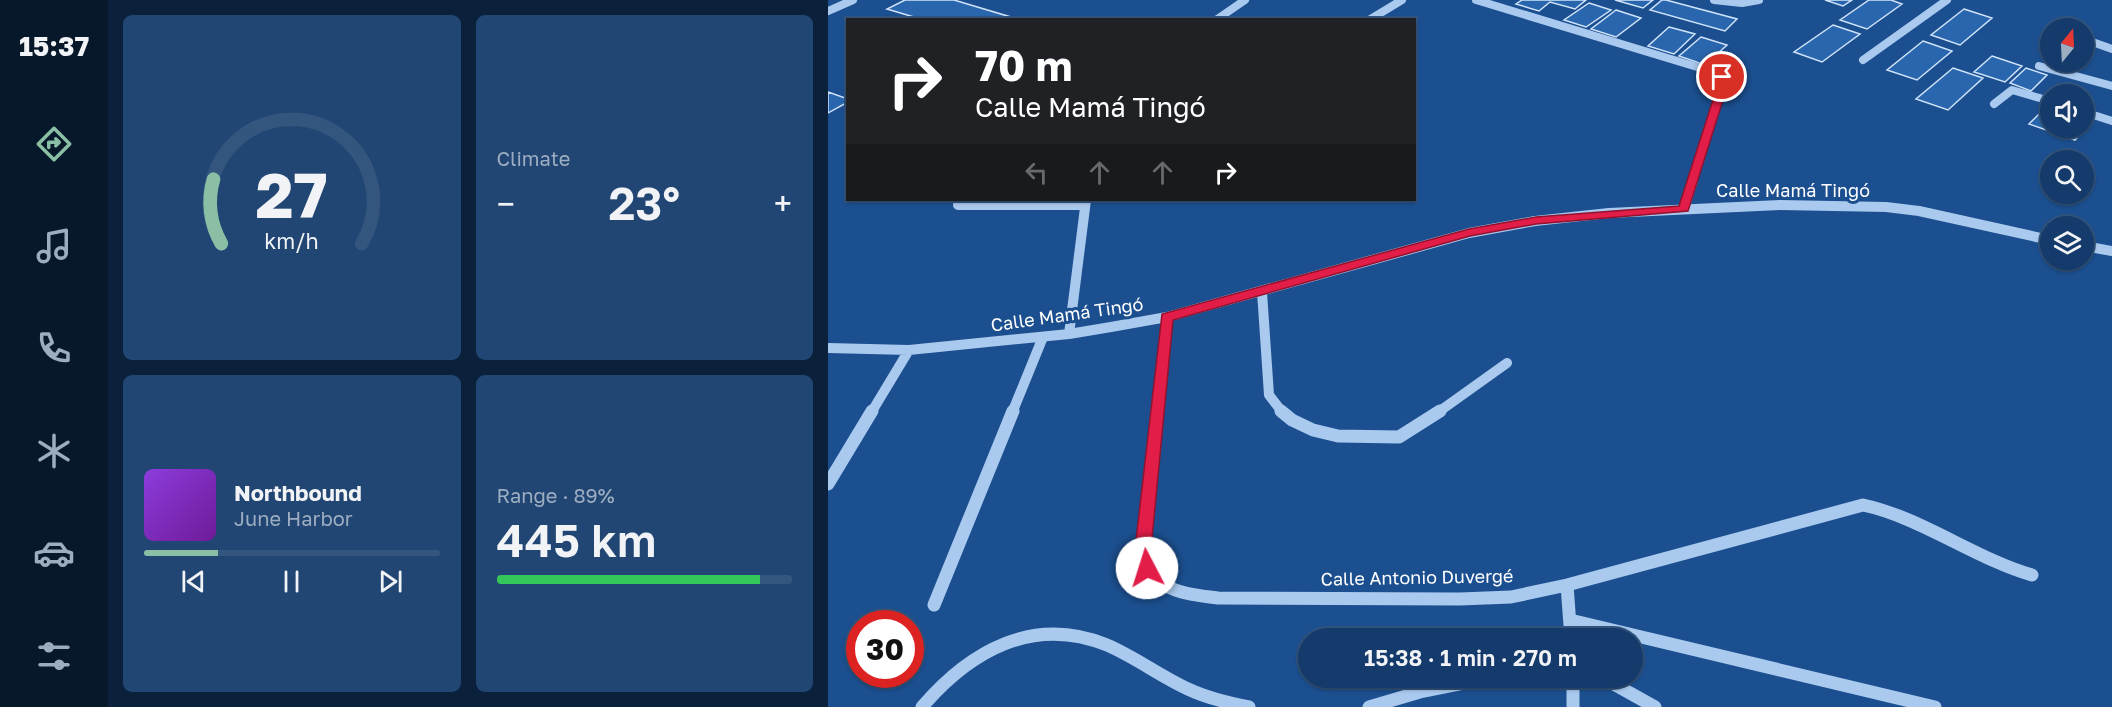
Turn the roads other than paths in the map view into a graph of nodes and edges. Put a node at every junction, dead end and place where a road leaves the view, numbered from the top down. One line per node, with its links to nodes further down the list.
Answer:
1 (853, 0): 8 (street)
2 (1245, 0): 9 (street)
3 (1402, 0): 10 (street)
4 (1476, 0): 22 (street)
5 (1714, 0): 6 (street)
6 (1759, 0)
7 (1947, 0): 13 (street)
8 (828, 11)
9 (1219, 18)
10 (1372, 18)
11 (2094, 43): 12 (street)
12 (2112, 49)
13 (1863, 60)
14 (2039, 66): 15 (street)
15 (2112, 86)
16 (2040, 98): 17 (street)
17 (1994, 104)
18 (2094, 115): 19 (street)
19 (2112, 121)
20 (1086, 202): 21 (street); 28 (street)
21 (958, 205)
22 (1684, 209): 23 (street, Calle Mamá Tingó); 26 (street, Calle Mamá Tingó)
23 (2040, 238)
24 (2094, 248): 25 (street)
25 (2112, 251)
26 (1262, 292): 27 (street, Calle Mamá Tingó); 32 (street)
27 (1167, 317): 28 (street, Calle Mamá Tingó); 35 (street, Calle Antonio Duvergé)
28 (1069, 334): 29 (street, Calle Mamá Tingó)
29 (1043, 337): 31 (street, Calle Mamá Tingó); 36 (street)
30 (828, 348): 31 (street, Calle Mamá Tingó)
31 (909, 350): 33 (street)
32 (1507, 363)
33 (828, 484)
34 (2032, 575): 35 (street, Calle Antonio Duvergé)
35 (1567, 585): 37 (street)
36 (934, 605)
37 (1570, 620): 38 (street); 47 (street)
38 (1570, 628)
39 (1440, 688): 44 (street)
40 (1573, 688): 45 (street)
41 (1621, 688): 46 (street)
42 (922, 707): 43 (street)
43 (1249, 707)
44 (1369, 707)
45 (1573, 707)
46 (1655, 707)
47 (1935, 707)

